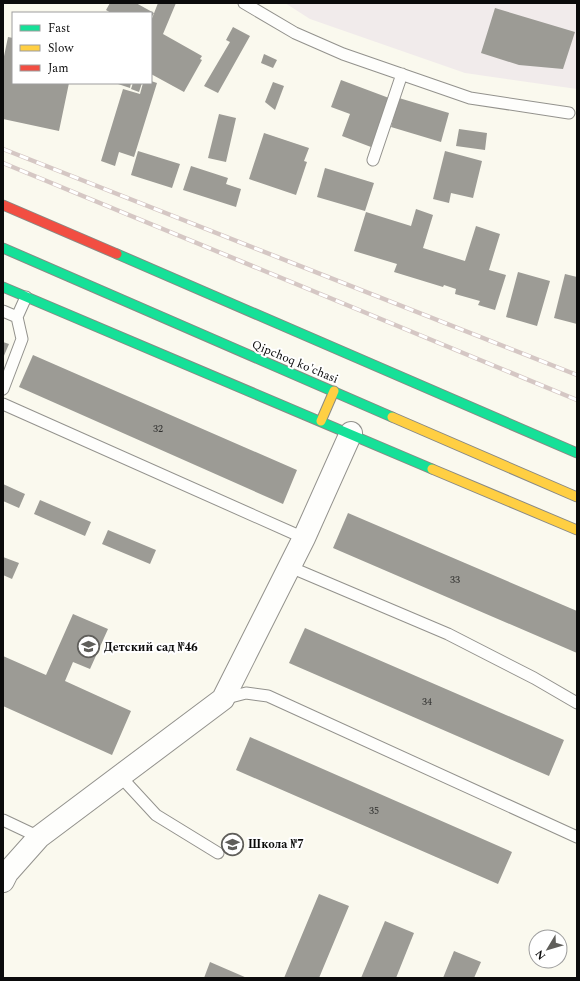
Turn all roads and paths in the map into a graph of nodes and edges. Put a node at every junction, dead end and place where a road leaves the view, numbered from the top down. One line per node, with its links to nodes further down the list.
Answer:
1 (244, 3): 2 (lane)
2 (402, 74): 3 (lane); 4 (lane)
3 (569, 113)
4 (373, 160)
5 (3, 205): 16 (main road)
6 (3, 248): 12 (main road, Qipchoq ko'chasi)
7 (3, 287): 8 (main road)
8 (26, 296): 10 (lane); 14 (main road)
9 (3, 311): 10 (lane)
10 (17, 317): 11 (lane)
11 (3, 389)
12 (334, 392): 14 (main road); 17 (main road, Qipchoq ko'chasi)
13 (3, 404): 19 (lane)
14 (321, 421): 15 (main road)
15 (351, 433): 18 (main road); 19 (street)
16 (577, 453)
17 (577, 497)
18 (577, 530)
19 (304, 538): 20 (street)
20 (290, 567): 21 (street); 22 (lane)
21 (223, 699): 23 (street); 26 (lane)
22 (577, 703)
23 (120, 776): 25 (street); 27 (lane)
24 (3, 820): 25 (lane)
25 (39, 837): 28 (street)
26 (577, 837)
27 (218, 853)
28 (3, 881)

